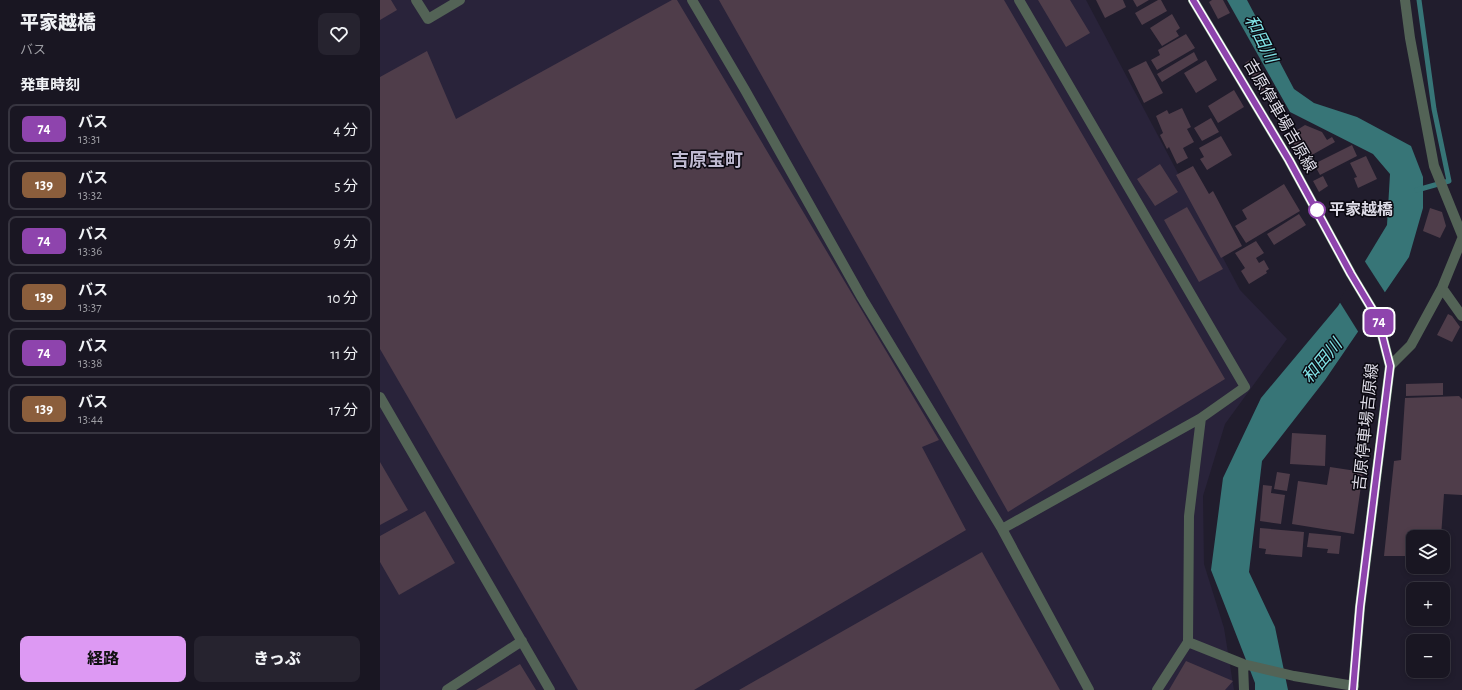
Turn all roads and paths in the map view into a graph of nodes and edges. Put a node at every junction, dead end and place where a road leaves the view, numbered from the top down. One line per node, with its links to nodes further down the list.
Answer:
1 (416, 0): 2 (street)
2 (460, 0)
3 (692, 0): 14 (street)
4 (1019, 0): 13 (street)
5 (1193, 0): 11 (main road, 吉原停車場吉原線)
6 (1406, 0): 7 (street)
7 (1462, 235)
8 (1462, 239): 9 (street)
9 (1442, 288): 10 (street); 11 (street)
10 (1462, 316)
11 (1390, 366): 18 (main road, 吉原停車場吉原線)
12 (380, 397): 15 (street)
13 (1201, 418): 14 (street); 16 (street)
14 (1002, 529): 21 (street)
15 (522, 641): 19 (street); 20 (street)
16 (1188, 642): 17 (street); 22 (street)
17 (1243, 664): 18 (street); 23 (street)
18 (1353, 688)
19 (446, 690)
20 (550, 690)
21 (1089, 690)
22 (1157, 690)
23 (1244, 690)

